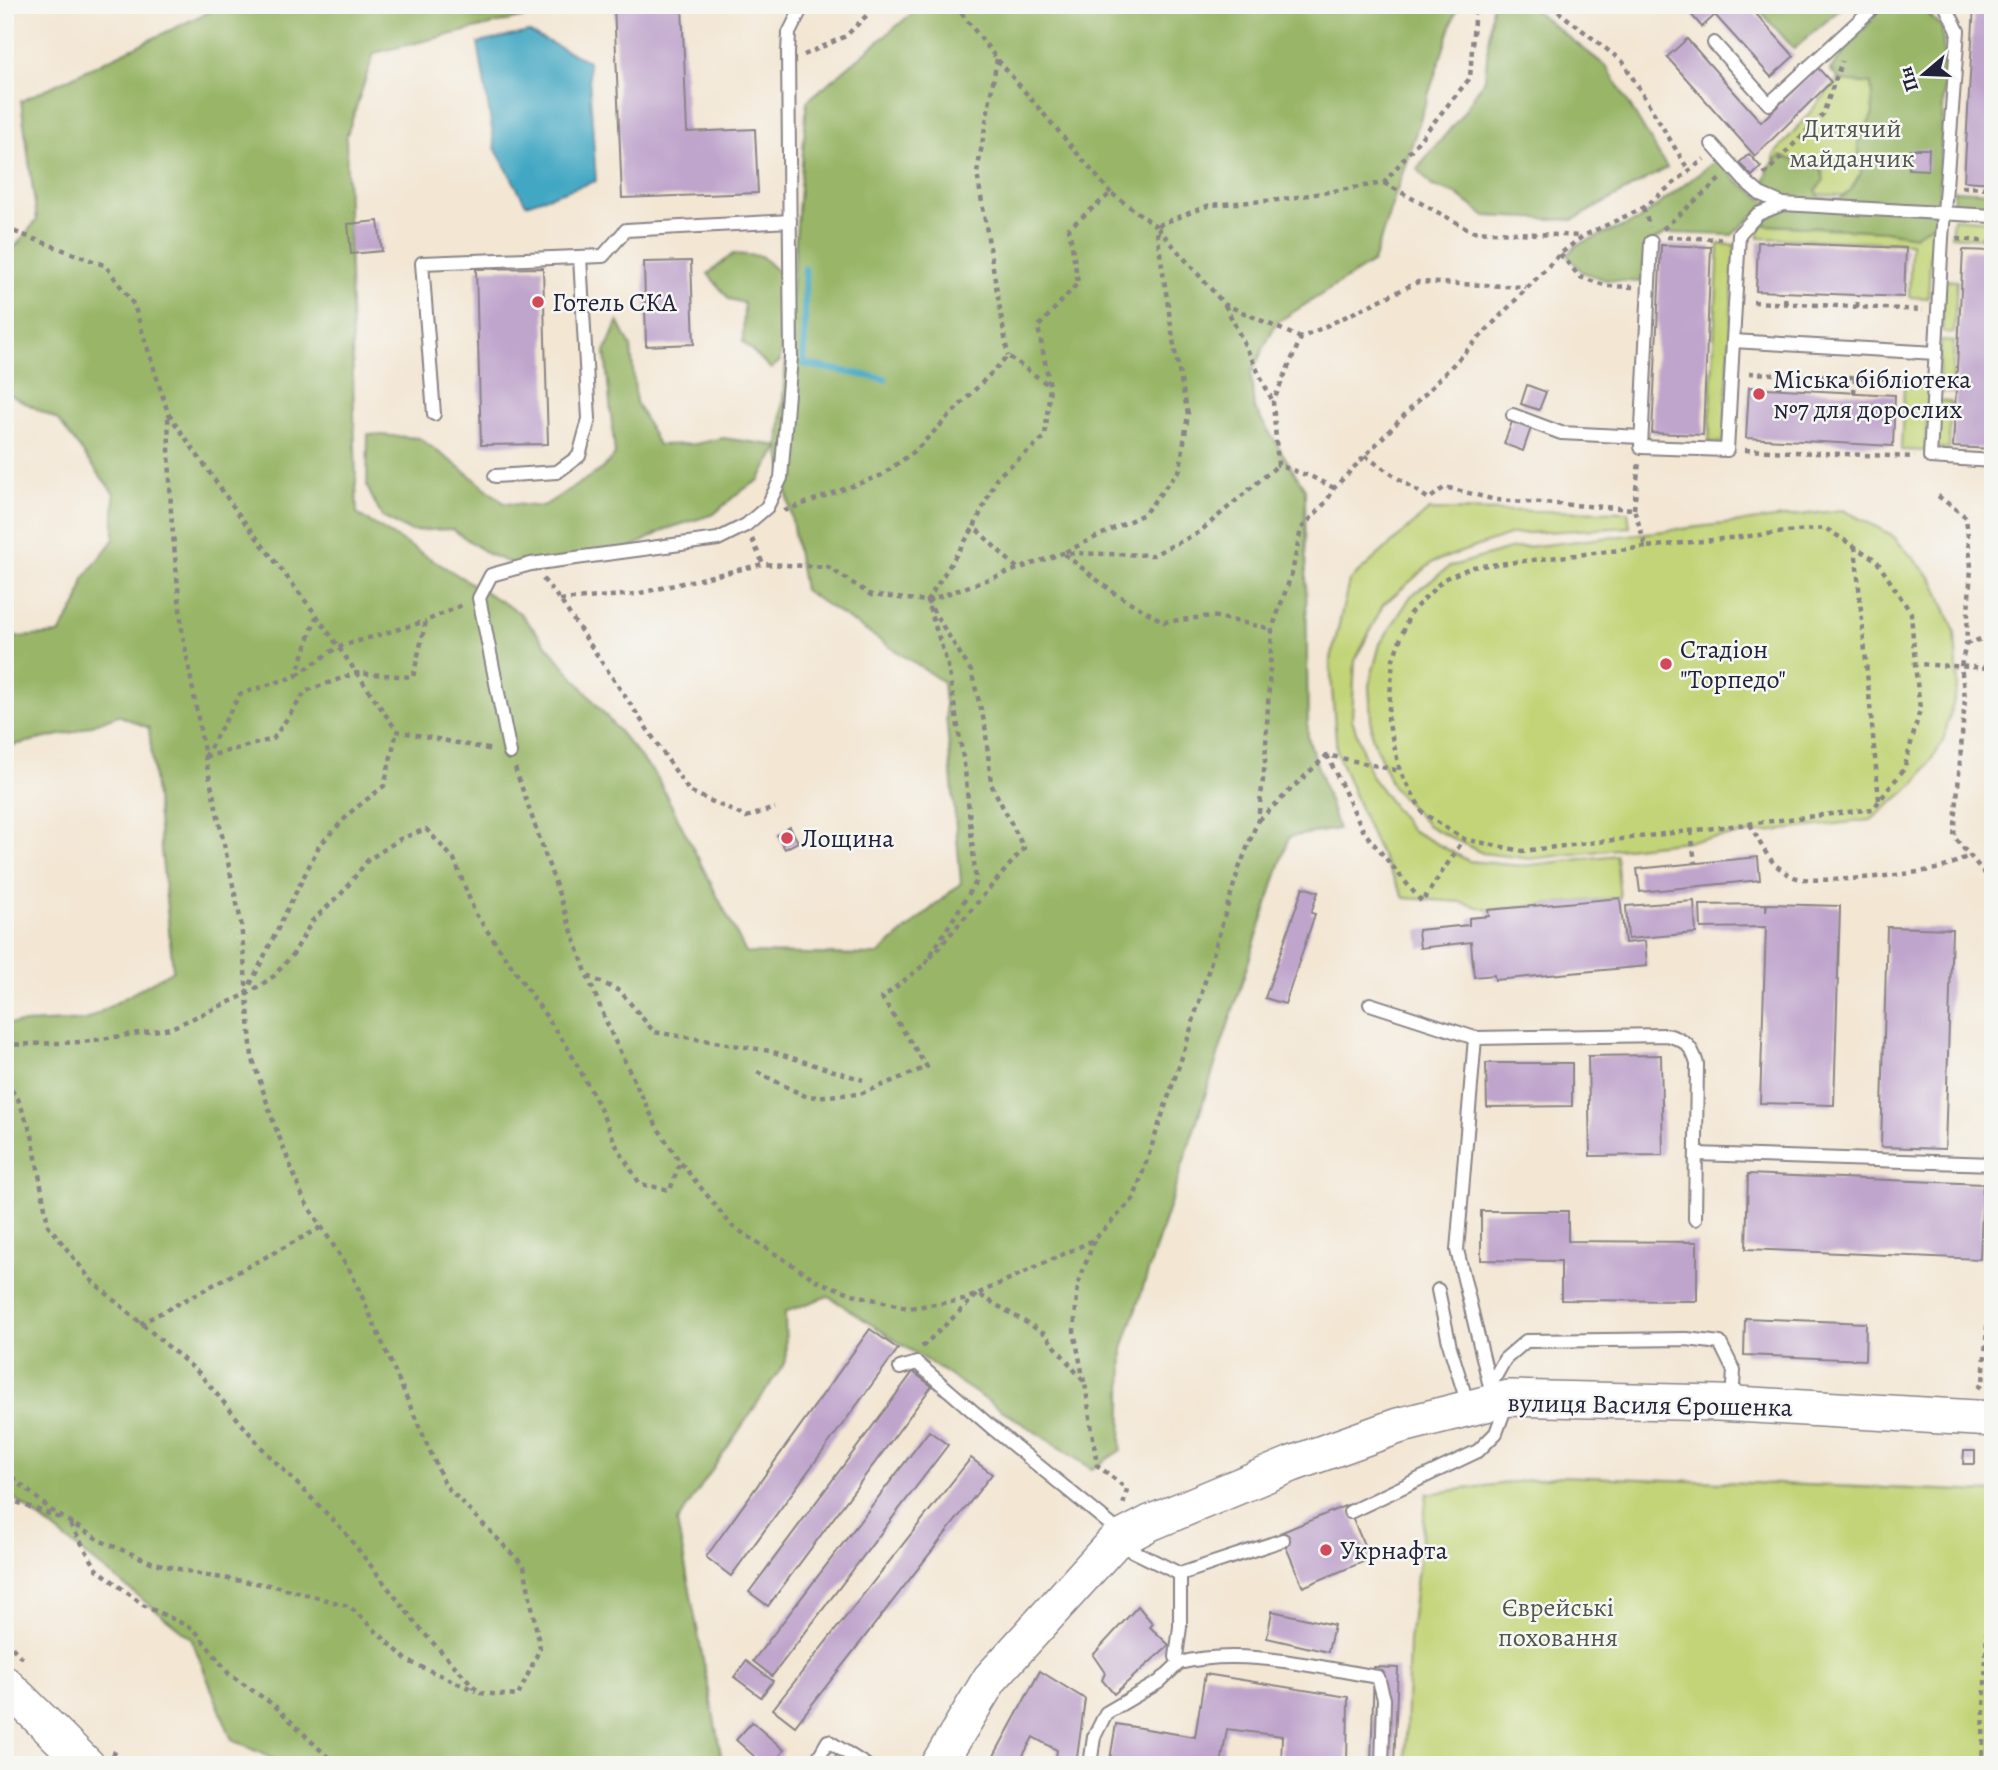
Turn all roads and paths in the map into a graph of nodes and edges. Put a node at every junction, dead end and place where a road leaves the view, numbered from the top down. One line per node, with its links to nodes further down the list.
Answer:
1 (803, 5): 10 (lane)
2 (877, 5): 10 (path)
3 (955, 5): 11 (path)
4 (1475, 5): 15 (path)
5 (1550, 5): 14 (path)
6 (1876, 5): 8 (lane)
7 (1945, 5): 16 (lane)
8 (1854, 27): 9 (lane); 17 (path)
9 (1714, 43)
10 (788, 53): 23 (lane)
11 (997, 60): 19 (path); 46 (path)
12 (1714, 146): 13 (lane); 14 (path)
13 (1733, 167): 17 (lane); 29 (path)
14 (1689, 171): 26 (path)
15 (1384, 183): 24 (path); 26 (path)
16 (1947, 186): 18 (path); 21 (lane)
17 (1752, 187): 20 (lane)
18 (1992, 187)
19 (1111, 193): 24 (path); 51 (path)
20 (1783, 204): 21 (lane); 38 (lane)
21 (1945, 211): 22 (lane); 28 (lane)
22 (1993, 216)
23 (790, 222): 33 (lane); 68 (lane)
24 (1156, 226): 40 (path); 72 (path)
25 (5, 228): 55 (path)
26 (1583, 236): 32 (path)
27 (1692, 238): 30 (path)
28 (1942, 238): 31 (path); 42 (lane)
29 (1653, 239): 35 (lane)
30 (1723, 240)
31 (1993, 242)
32 (1560, 254): 34 (path); 35 (path)
33 (580, 257): 56 (lane); 64 (lane)
34 (1527, 287): 43 (path); 60 (path)
35 (1649, 287): 58 (lane)
36 (1786, 292): 39 (path)
37 (1858, 295): 41 (path)
38 (1735, 301): 39 (path); 44 (lane)
39 (1785, 303): 41 (path)
40 (1224, 304): 43 (path); 54 (path)
41 (1857, 307): 42 (path)
42 (1939, 311): 45 (lane)
43 (1301, 338): 54 (path)
44 (1733, 341): 45 (lane); 47 (lane)
45 (1936, 353): 50 (lane)
46 (1007, 356): 51 (path); 68 (path)
47 (1731, 372): 48 (path); 59 (lane)
48 (1780, 374): 49 (path); 52 (path)
49 (1855, 377): 50 (path); 53 (path)
50 (1935, 381): 61 (lane)
51 (1050, 386): 69 (path)
52 (1779, 389)
53 (1854, 393)
54 (1273, 402): 63 (path)
55 (168, 414): 79 (path); 93 (path)
56 (433, 414)
57 (1514, 415): 58 (lane)
58 (1641, 442): 59 (lane); 67 (path)
59 (1727, 450): 61 (path)
60 (1365, 456): 65 (path); 67 (path)
61 (1930, 457): 62 (lane)
62 (1993, 461)
63 (1278, 465): 65 (path); 72 (path)
64 (495, 477)
65 (1334, 488): 81 (path)
66 (1938, 496): 83 (path)
67 (1634, 509): 71 (path)
68 (747, 525): 73 (lane); 74 (path)
69 (974, 527): 75 (path); 78 (path)
70 (1855, 546): 71 (path); 85 (path); 95 (path)
71 (1646, 547): 94 (path)
72 (1063, 553): 75 (path); 81 (path)
73 (531, 564): 76 (lane); 77 (path)
74 (763, 564): 77 (path); 78 (path)
75 (1017, 568): 78 (path)
76 (479, 598): 80 (path); 91 (lane)
77 (560, 600): 96 (path)
78 (927, 601): 104 (path); 104 (path)
79 (317, 616): 84 (path); 89 (path)
80 (426, 621): 84 (path); 88 (path)
81 (1272, 629): 97 (path)
82 (1993, 635): 83 (path)
83 (1966, 644): 86 (path)
84 (338, 647): 88 (path); 89 (path)
85 (1915, 664): 86 (path); 95 (path)
86 (1961, 666): 87 (path); 101 (path)
87 (1993, 668)
88 (356, 673): 90 (path); 93 (path)
89 (296, 676): 93 (path)
90 (397, 731): 91 (path); 106 (path)
91 (510, 753): 105 (path)
92 (1327, 755): 94 (path); 97 (path); 100 (path)
93 (205, 757): 106 (path)
94 (1401, 771): 100 (path)
95 (1879, 801): 98 (path)
96 (775, 808)
97 (1258, 820): 118 (path)
98 (1750, 824): 99 (path); 101 (path)
99 (1691, 831): 100 (path); 102 (path)
100 (1464, 839)
101 (1969, 856): 103 (path)
102 (1695, 863)
103 (1993, 892)
104 (925, 964): 110 (path)
105 (587, 975): 111 (path); 114 (path)
106 (246, 995): 109 (path); 114 (path); 117 (path)
107 (1370, 1004): 108 (lane)
108 (1475, 1038): 113 (lane); 124 (lane)
109 (5, 1045)
110 (757, 1072)
111 (863, 1080)
112 (5, 1082): 121 (path)
113 (1696, 1154): 115 (lane); 116 (lane)
114 (680, 1162): 120 (path)
115 (1993, 1164)
116 (1695, 1219)
117 (322, 1227): 121 (path); 138 (path)
118 (1094, 1240): 120 (path); 123 (path)
119 (1438, 1290): 124 (lane)
120 (978, 1294): 122 (path); 123 (path)
121 (140, 1324): 138 (path)
122 (900, 1368): 132 (lane)
123 (1085, 1382): 132 (path)
124 (1491, 1398): 125 (main road, вулиця Василя Єрошенка); 125 (lane); 130 (lane); 132 (main road, вулиця Василя Єрошенка)
125 (1732, 1404): 126 (main road, вулиця Василя Єрошенка)
126 (1993, 1419)
127 (5, 1471): 131 (path)
128 (5, 1488): 131 (path)
129 (1992, 1492): 135 (path)
130 (1350, 1512)
131 (68, 1521): 138 (path); 140 (path)
132 (1121, 1529): 134 (lane); 143 (main road, вулиця Василя Єрошенка)
133 (1283, 1540): 134 (lane)
134 (1181, 1574): 136 (lane)
135 (1991, 1582): 146 (path)
136 (1179, 1663): 144 (lane); 145 (lane)
137 (5, 1684): 139 (main road)
138 (480, 1693)
139 (87, 1765)
140 (336, 1765)
141 (814, 1765): 142 (lane)
142 (866, 1765)
143 (938, 1765)
144 (1090, 1765)
145 (1382, 1765)
146 (1982, 1765)

